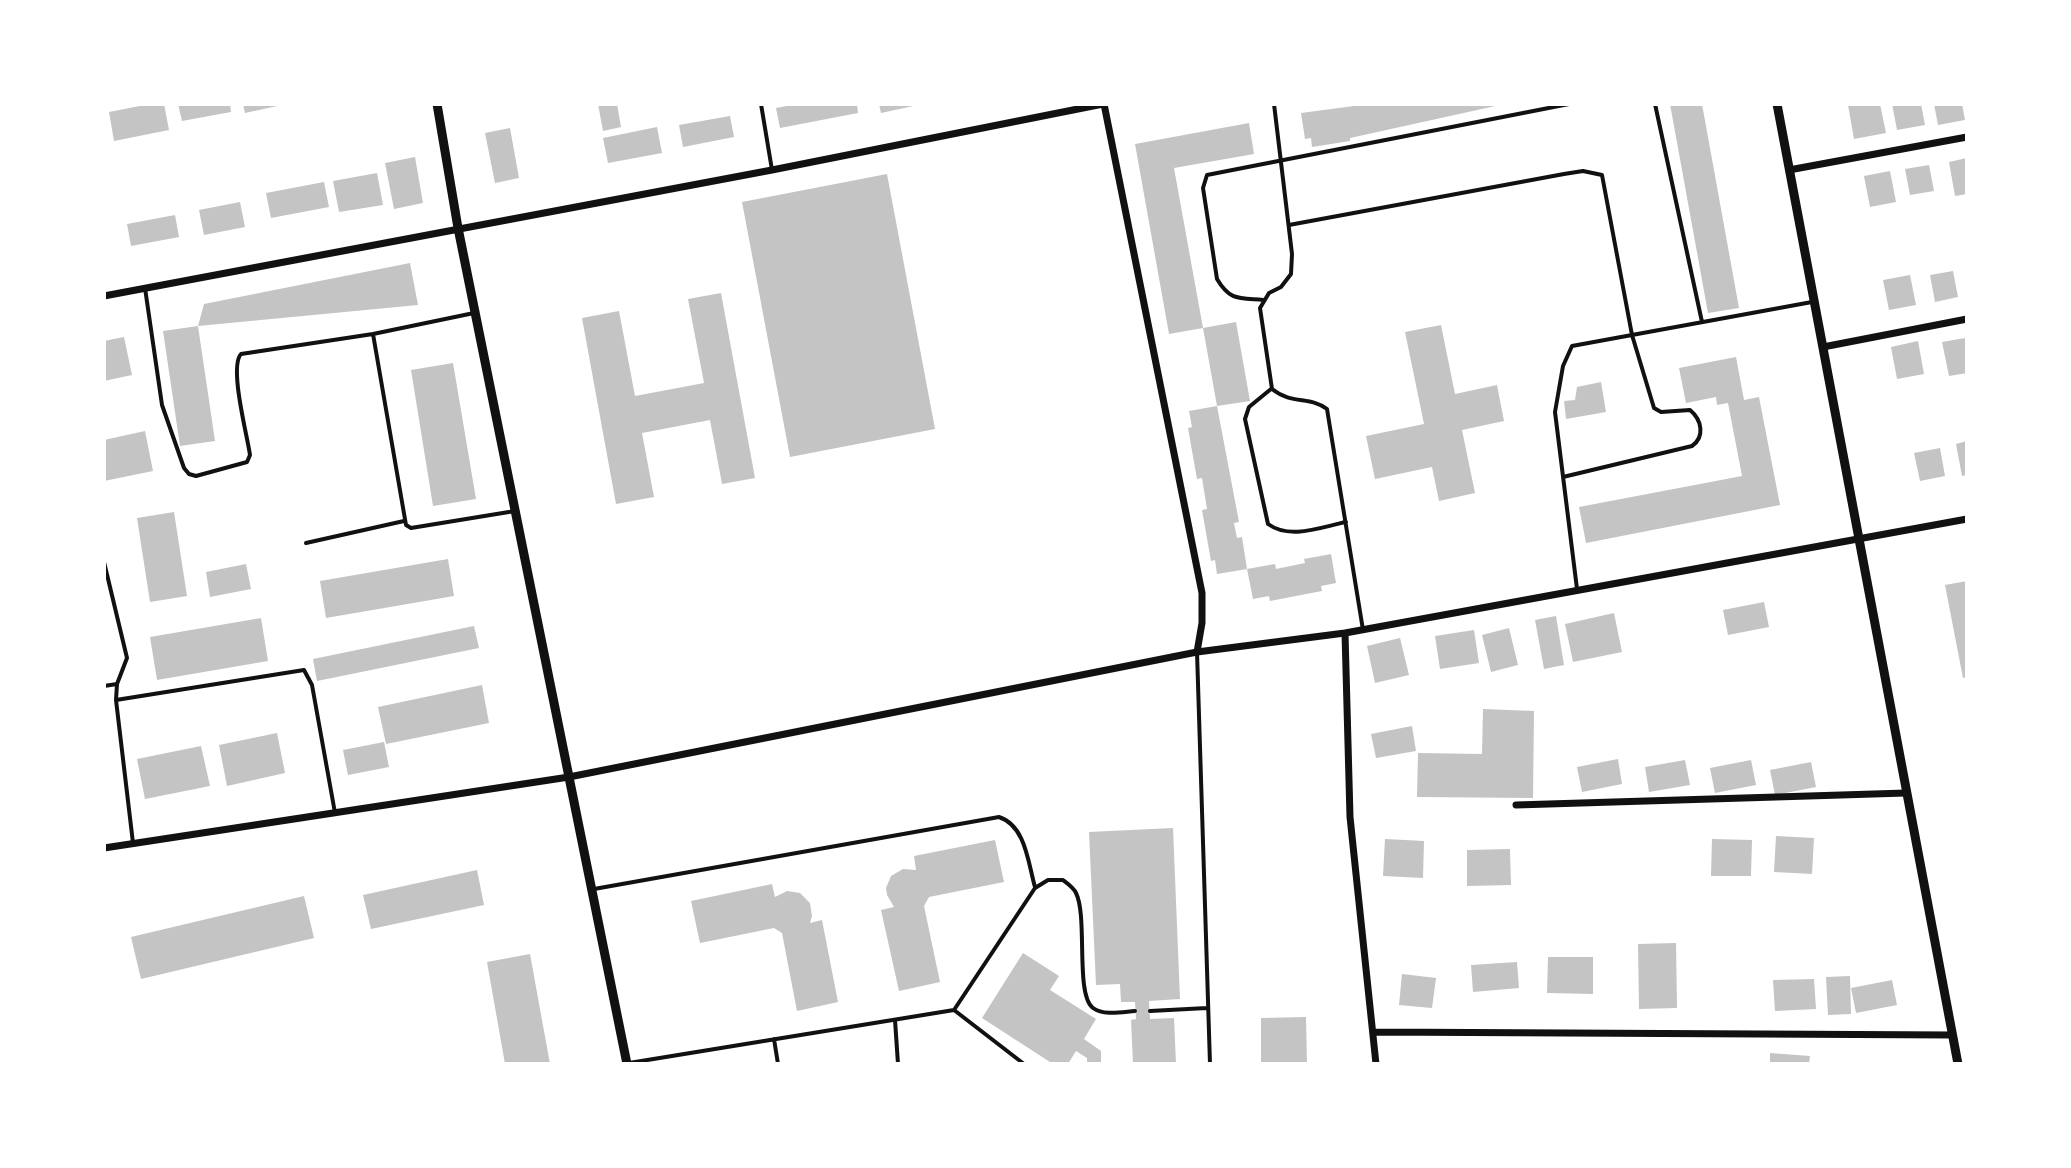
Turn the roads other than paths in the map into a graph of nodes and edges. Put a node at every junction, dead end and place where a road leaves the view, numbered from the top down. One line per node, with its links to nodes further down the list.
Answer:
1 (437, 104): 13 (street)
2 (761, 104): 10 (lane)
3 (1104, 104): 10 (street); 36 (street)
4 (1274, 104): 9 (lane)
5 (1569, 104): 9 (lane)
6 (1655, 104): 20 (lane)
7 (1777, 104): 11 (street)
8 (1967, 137): 11 (street)
9 (1281, 160): 12 (lane); 16 (lane)
10 (772, 170): 13 (street)
11 (1789, 170): 17 (street)
12 (1289, 225): 16 (lane); 22 (lane)
13 (458, 228): 14 (street); 18 (street)
14 (145, 288): 15 (street); 21 (lane)
15 (104, 296)
16 (1263, 300): 24 (lane)
17 (1814, 302): 20 (lane); 23 (street)
18 (475, 313): 21 (lane); 26 (street)
19 (1967, 319): 23 (street)
20 (1702, 322): 22 (lane)
21 (373, 334): 27 (lane)
22 (1632, 335): 25 (lane); 25 (lane)
23 (1823, 347): 30 (street)
24 (1272, 389): 29 (lane); 29 (lane)
25 (1563, 477): 33 (lane)
26 (515, 511): 27 (lane); 40 (street)
27 (404, 521): 31 (lane)
28 (1966, 521): 30 (street)
29 (1346, 522): 34 (lane)
30 (1859, 541): 33 (street); 41 (street)
31 (306, 543)
32 (104, 562): 37 (lane)
33 (1577, 591): 34 (street)
34 (1363, 630): 35 (street)
35 (1345, 633): 36 (street); 53 (street)
36 (1197, 652): 40 (street); 48 (lane)
37 (117, 684): 38 (lane); 39 (lane)
38 (104, 686)
39 (116, 700): 43 (lane); 44 (lane)
40 (569, 777): 43 (street); 47 (street)
41 (1906, 793): 42 (street); 54 (street)
42 (1516, 805)
43 (335, 813): 44 (street)
44 (133, 843): 45 (street)
45 (104, 848)
46 (1035, 888): 47 (lane); 49 (lane); 50 (lane)
47 (592, 890): 57 (street)
48 (1208, 1008): 51 (lane); 60 (lane)
49 (954, 1010): 52 (lane); 59 (lane)
50 (1135, 1011)
51 (1150, 1011)
52 (895, 1020): 55 (lane); 58 (lane)
53 (1374, 1032): 54 (street); 61 (street)
54 (1952, 1035): 62 (street)
55 (774, 1039): 56 (lane); 57 (lane)
56 (779, 1062)
57 (627, 1064)
58 (898, 1064)
59 (1024, 1064)
60 (1210, 1064)
61 (1376, 1064)
62 (1958, 1064)

